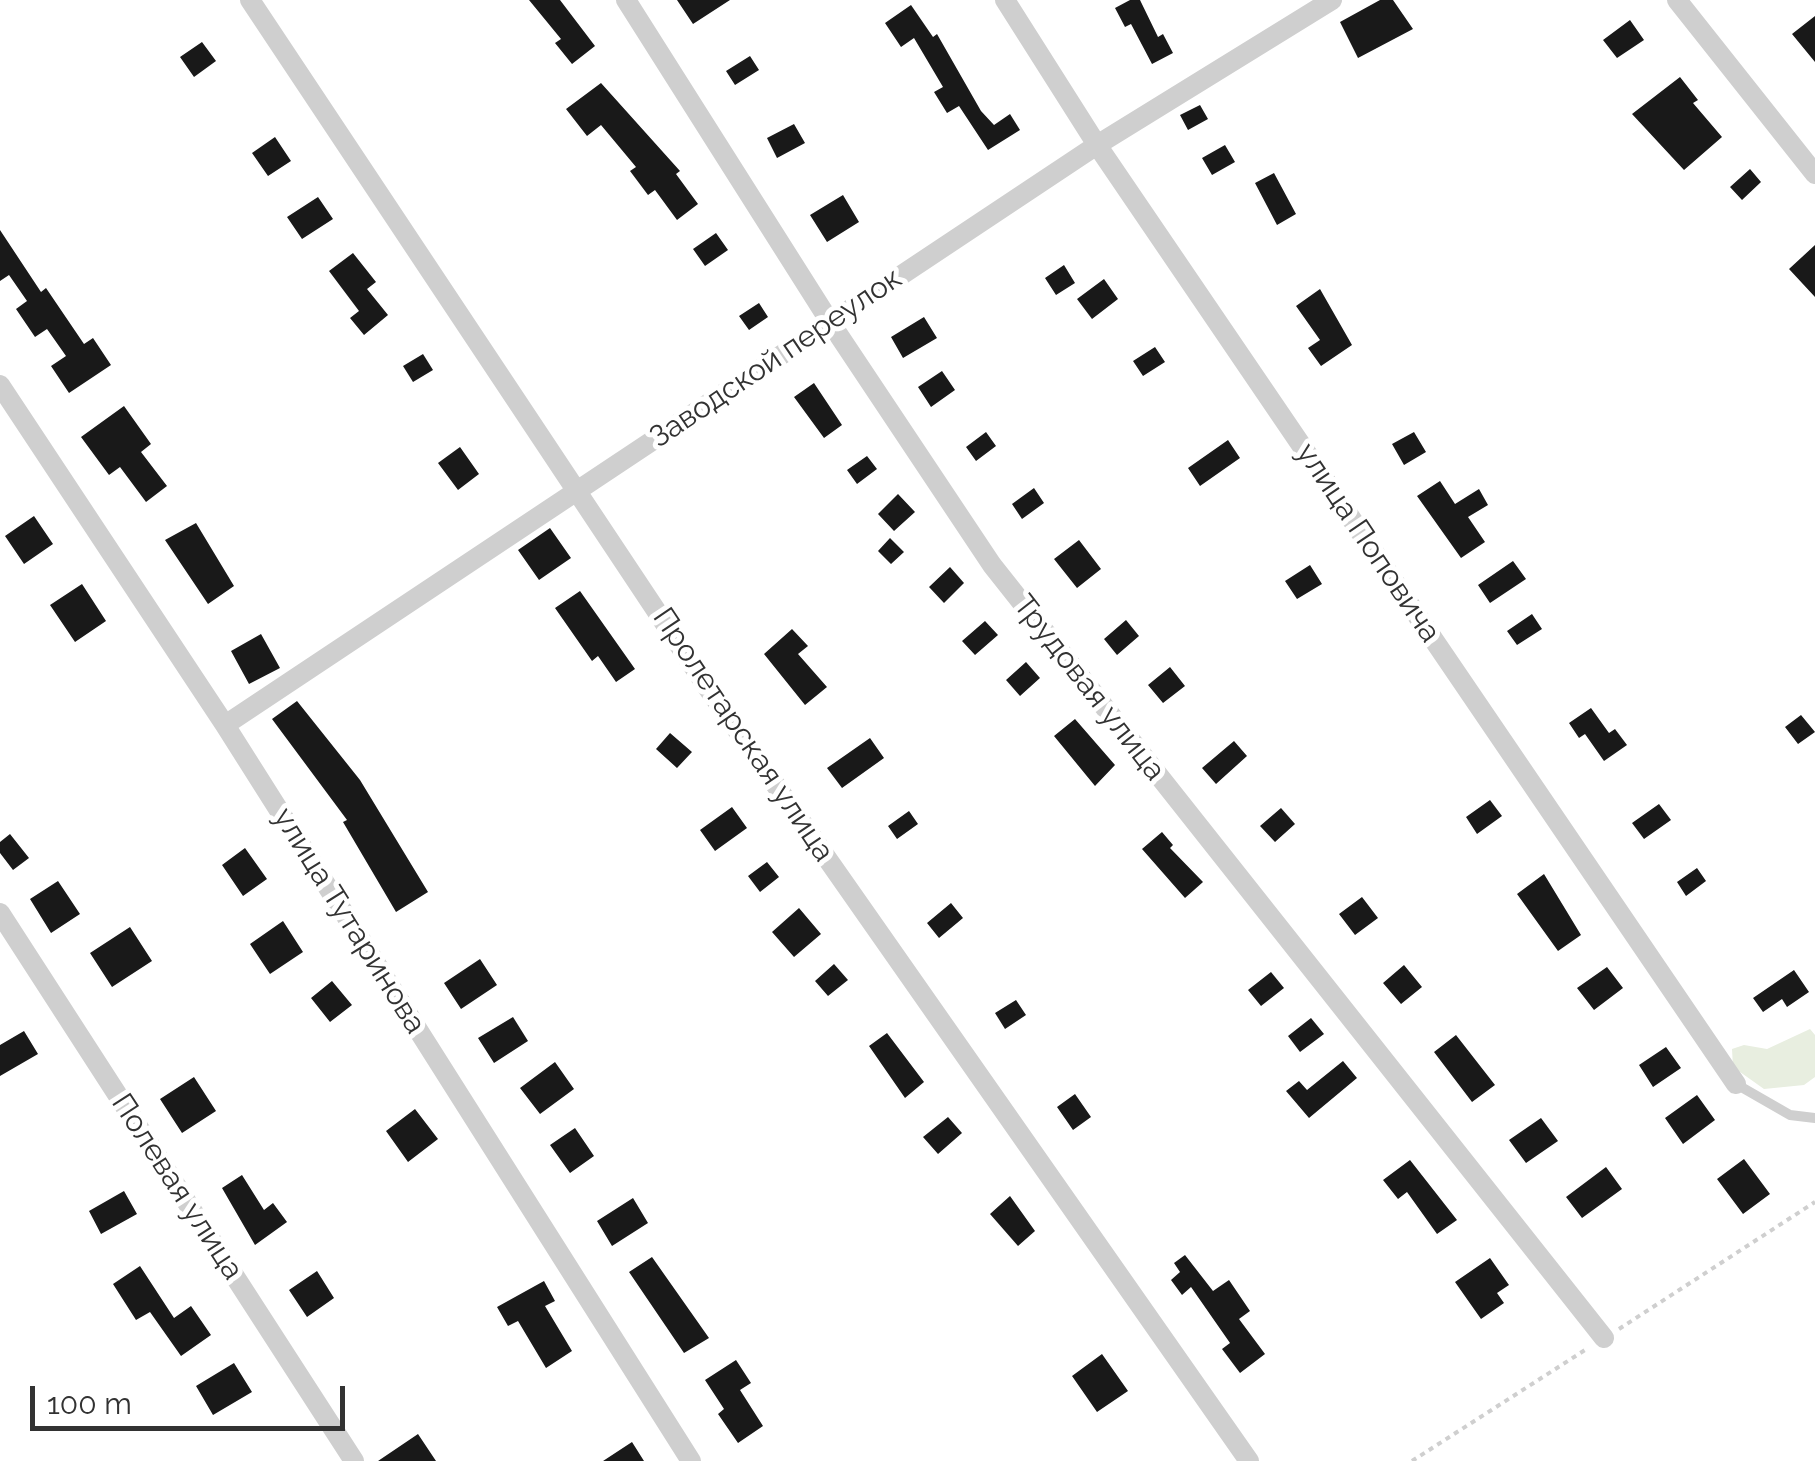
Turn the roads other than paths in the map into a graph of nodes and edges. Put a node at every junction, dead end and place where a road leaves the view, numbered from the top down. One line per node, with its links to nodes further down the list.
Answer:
1 (250, 0): 10 (street, Пролетарская улица)
2 (626, 0): 8 (street, Трудовая улица)
3 (1004, 0): 6 (street, улица Поповича)
4 (1332, 0): 6 (street, Заводской переулок)
5 (1677, 0): 7 (street)
6 (1097, 145): 8 (street, Заводской переулок); 13 (street, улица Поповича)
7 (1815, 174)
8 (830, 322): 10 (street, Заводской переулок); 15 (street, Трудовая улица)
9 (0, 385): 11 (street, улица Тутаринова)
10 (579, 490): 11 (street, Заводской переулок); 18 (street, Пролетарская улица)
11 (225, 725): 17 (street, улица Тутаринова)
12 (0, 913): 16 (street, Полевая улица)
13 (1736, 1084): 14 (lane)
14 (1815, 1118)
15 (1604, 1338)
16 (354, 1461)
17 (692, 1461)
18 (1249, 1461)

